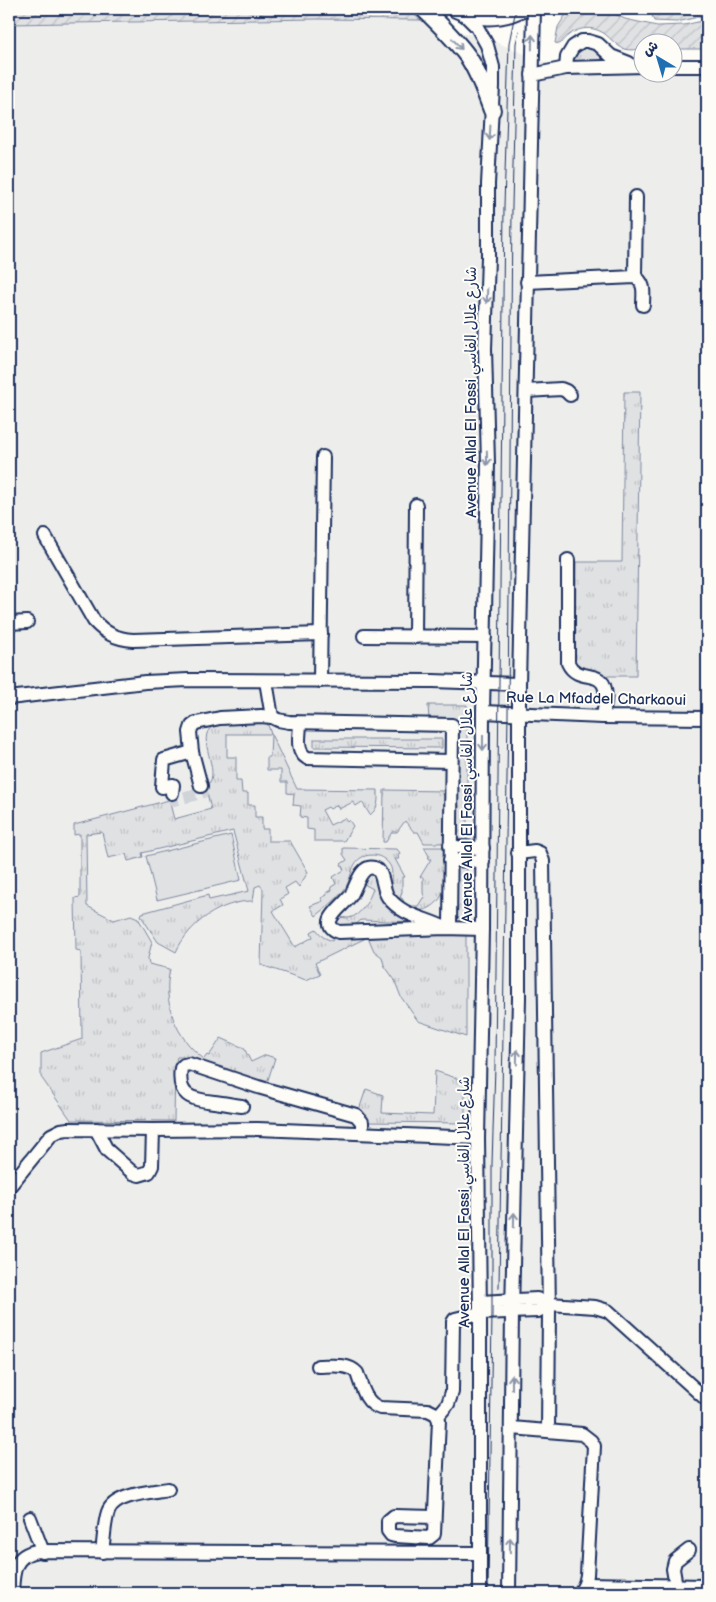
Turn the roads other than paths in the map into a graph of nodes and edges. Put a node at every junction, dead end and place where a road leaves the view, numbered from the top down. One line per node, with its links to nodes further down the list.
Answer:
1 (424, 9): 11 (main road, one-way to 11)
2 (521, 9): 4 (main road)
3 (534, 9): 10 (street, one-way to 3)
4 (459, 10): 11 (street, Avenue Allal El Fassi شارع علال الفاسي)
5 (634, 64): 9 (street)
6 (634, 66): 9 (street)
7 (684, 66): 8 (street)
8 (707, 66)
9 (566, 68): 10 (street)
10 (532, 75): 14 (street)
11 (492, 110): 27 (street, Avenue Allal El Fassi شارع علال الفاسي, one-way to 27)
12 (636, 197): 13 (street)
13 (635, 277): 14 (street); 15 (street)
14 (527, 282): 16 (street)
15 (643, 305)
16 (526, 391): 17 (street); 31 (street)
17 (570, 395)
18 (323, 456): 24 (street)
19 (416, 505): 26 (street)
20 (45, 536): 24 (street)
21 (568, 560): 36 (street)
22 (27, 622): 23 (street)
23 (9, 623)
24 (321, 634): 29 (street)
25 (364, 636): 26 (street)
26 (415, 636): 27 (street)
27 (485, 637): 30 (street, Avenue Allal El Fassi شارع علال الفاسي)
28 (266, 680): 29 (street); 32 (street); 35 (street)
29 (320, 681): 30 (street)
30 (484, 682): 31 (street); 33 (street, Avenue Allal El Fassi شارع علال الفاسي)
31 (519, 684): 34 (street)
32 (9, 698)
33 (483, 712): 34 (street, Rue La Mfaddel Charkaoui); 44 (street, Avenue Allal El Fassi شارع علال الفاسي, one-way to 44)
34 (519, 715): 36 (street, Rue La Mfaddel Charkaoui); 45 (street)
35 (272, 717): 38 (street); 39 (street)
36 (603, 717): 37 (street, Rue La Mfaddel Charkaoui)
37 (707, 718)
38 (300, 722): 40 (street); 40 (street)
39 (192, 752): 41 (street); 42 (street)
40 (451, 761): 43 (street)
41 (200, 786)
42 (172, 793)
43 (450, 845): 44 (street); 46 (street)
44 (483, 848): 47 (street, Avenue Allal El Fassi شارع علال الفاسي)
45 (518, 853): 56 (street); 57 (street, one-way to 45)
46 (450, 860): 47 (street); 48 (street)
47 (483, 861): 49 (street, Avenue Allal El Fassi شارع علال الفاسي)
48 (448, 928): 48 (street); 49 (street)
49 (482, 929): 54 (street, Avenue Allal El Fassi شارع علال الفاسي)
50 (242, 1106): 53 (street)
51 (96, 1129): 52 (street); 52 (street); 55 (street)
52 (153, 1130): 53 (street)
53 (362, 1133): 54 (street)
54 (478, 1138): 58 (street, Avenue Allal El Fassi شارع علال الفاسي)
55 (9, 1187)
56 (549, 1304): 57 (street); 60 (street); 63 (street)
57 (513, 1306): 58 (street); 62 (street, one-way to 57)
58 (480, 1308): 61 (street); 70 (street, Avenue Allal El Fassi شارع علال الفاسي)
59 (318, 1366): 61 (street)
60 (707, 1400)
61 (438, 1416): 65 (street)
62 (512, 1428): 63 (street); 77 (street, one-way to 62)
63 (548, 1431): 74 (street)
64 (168, 1489): 69 (street)
65 (434, 1517)
66 (30, 1518): 68 (street)
67 (689, 1550): 72 (street)
68 (43, 1552): 69 (street); 71 (street)
69 (102, 1552): 70 (street)
70 (480, 1553): 76 (street, Avenue Allal El Fassi شارع علال الفاسي)
71 (15, 1558): 75 (street)
72 (676, 1586): 73 (street); 74 (street)
73 (700, 1588)
74 (582, 1589)
75 (12, 1593)
76 (480, 1593)
77 (510, 1593)

